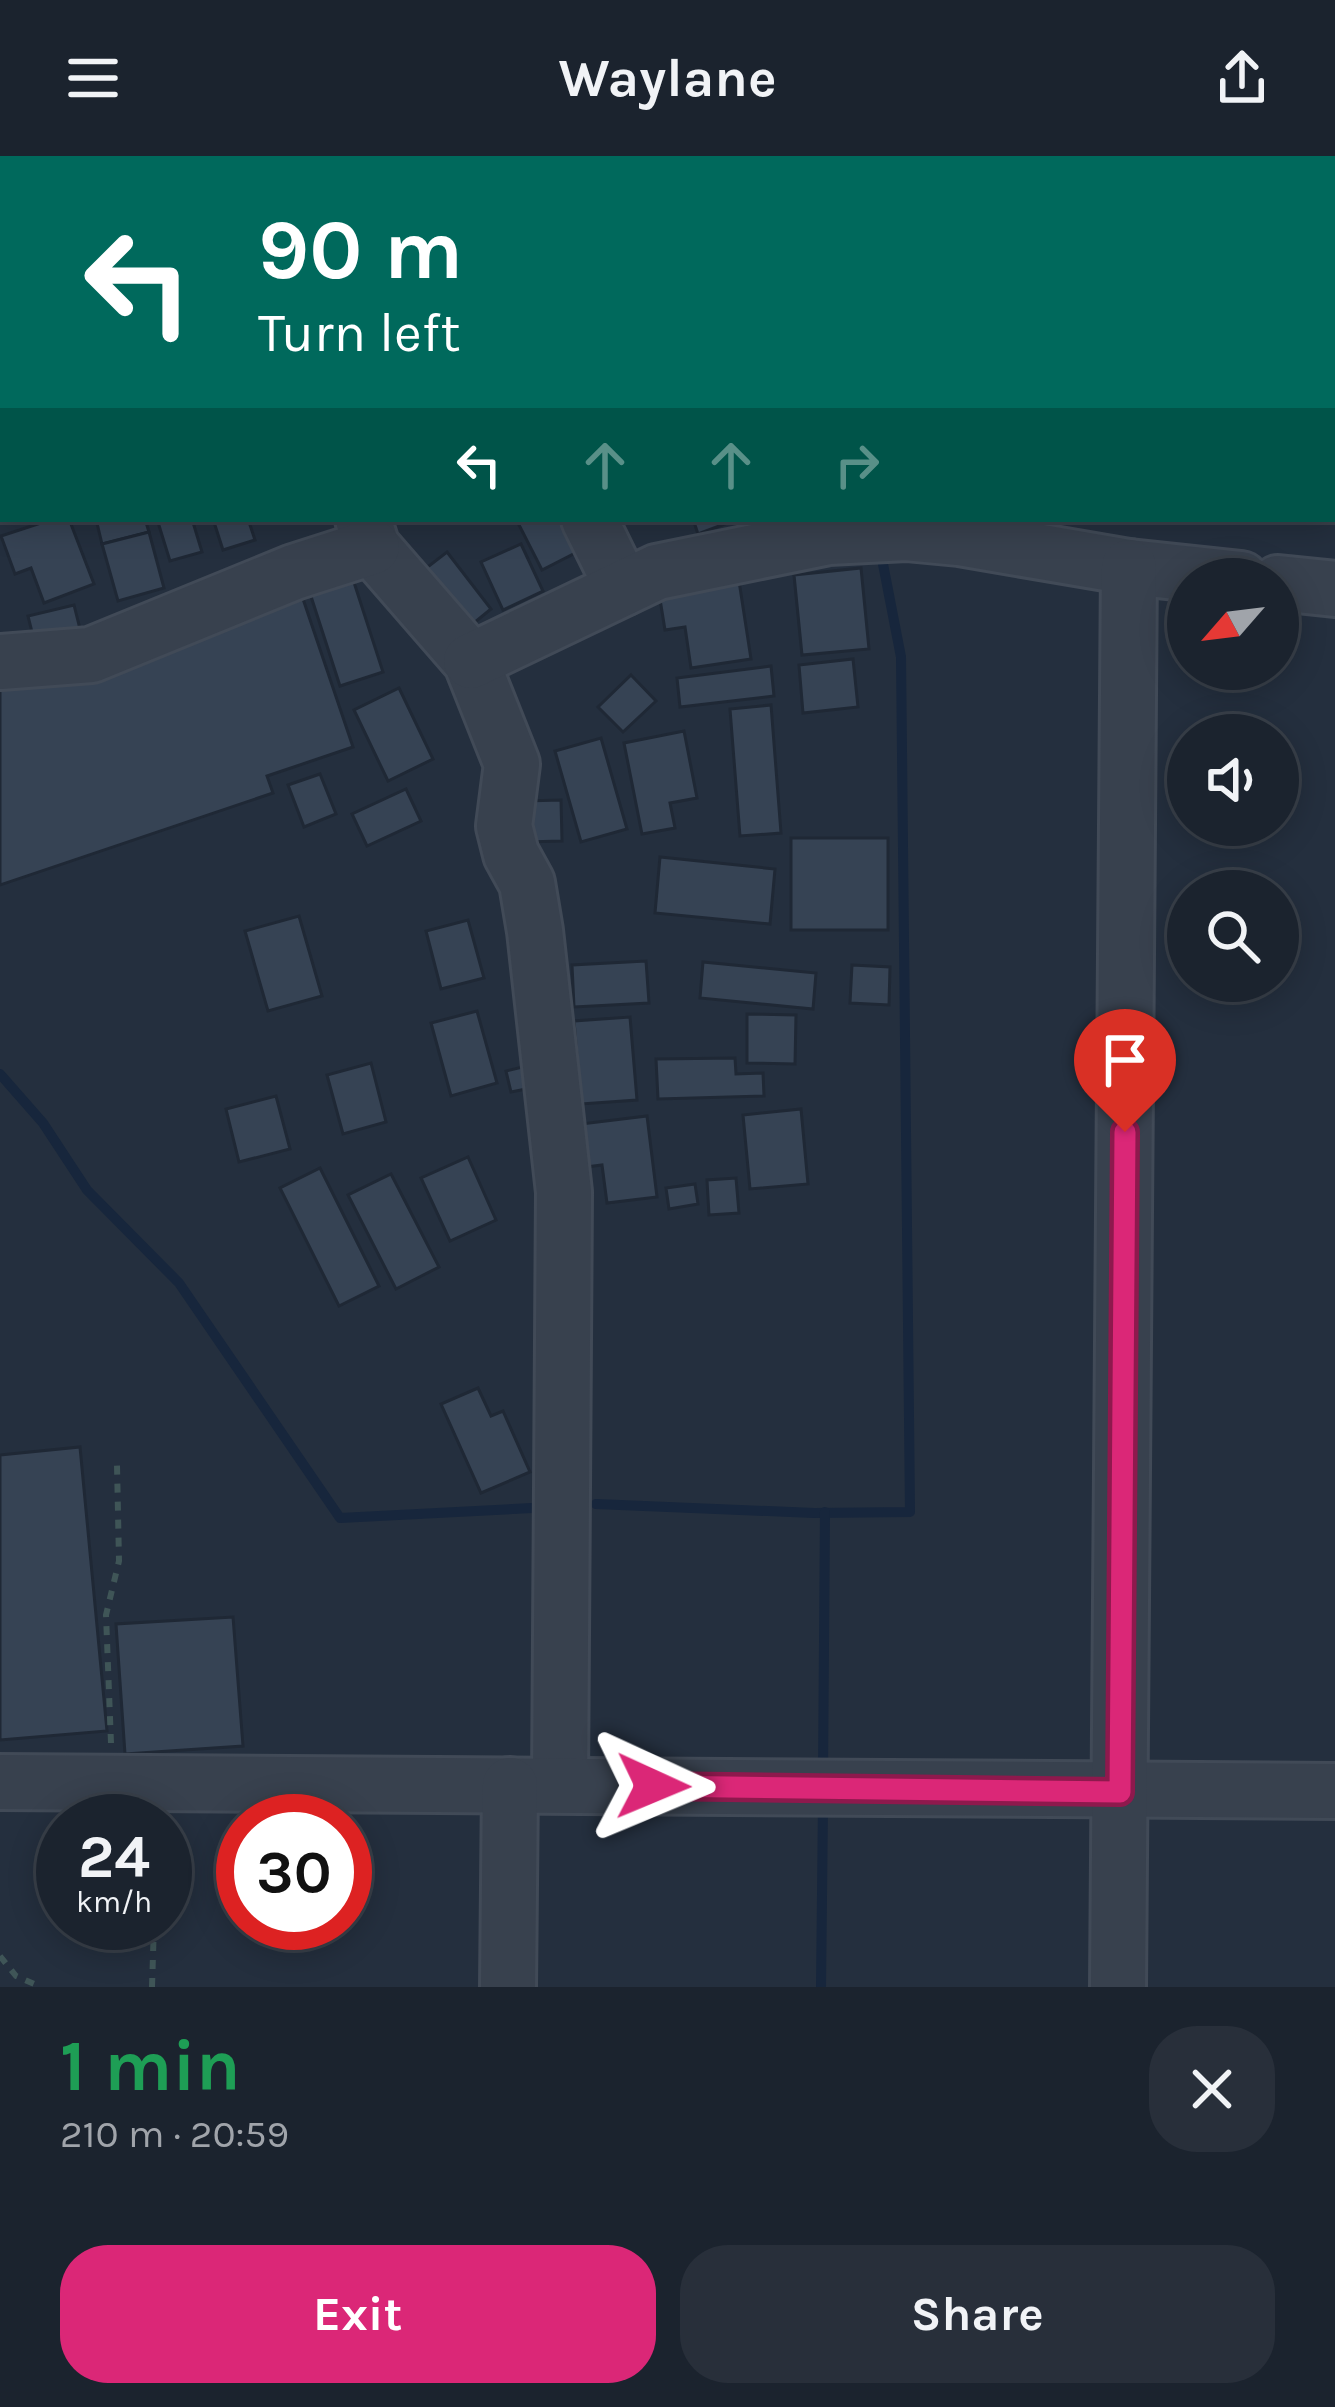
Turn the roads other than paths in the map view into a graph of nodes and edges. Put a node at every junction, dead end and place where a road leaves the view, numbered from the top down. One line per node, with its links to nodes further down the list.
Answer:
1 (590, 522): 7 (street)
2 (827, 528): 4 (street); 7 (street)
3 (367, 533): 9 (street); 10 (street)
4 (1130, 567): 5 (street); 13 (street)
5 (1167, 571)
6 (1299, 586): 8 (street)
7 (623, 588): 9 (street)
8 (1335, 590)
9 (471, 661): 12 (street)
10 (0, 662)
11 (0, 1782): 12 (street)
12 (535, 1785): 13 (street); 15 (street)
13 (1120, 1792): 14 (street); 16 (street)
14 (1335, 1792)
15 (508, 1987)
16 (1118, 1987)

